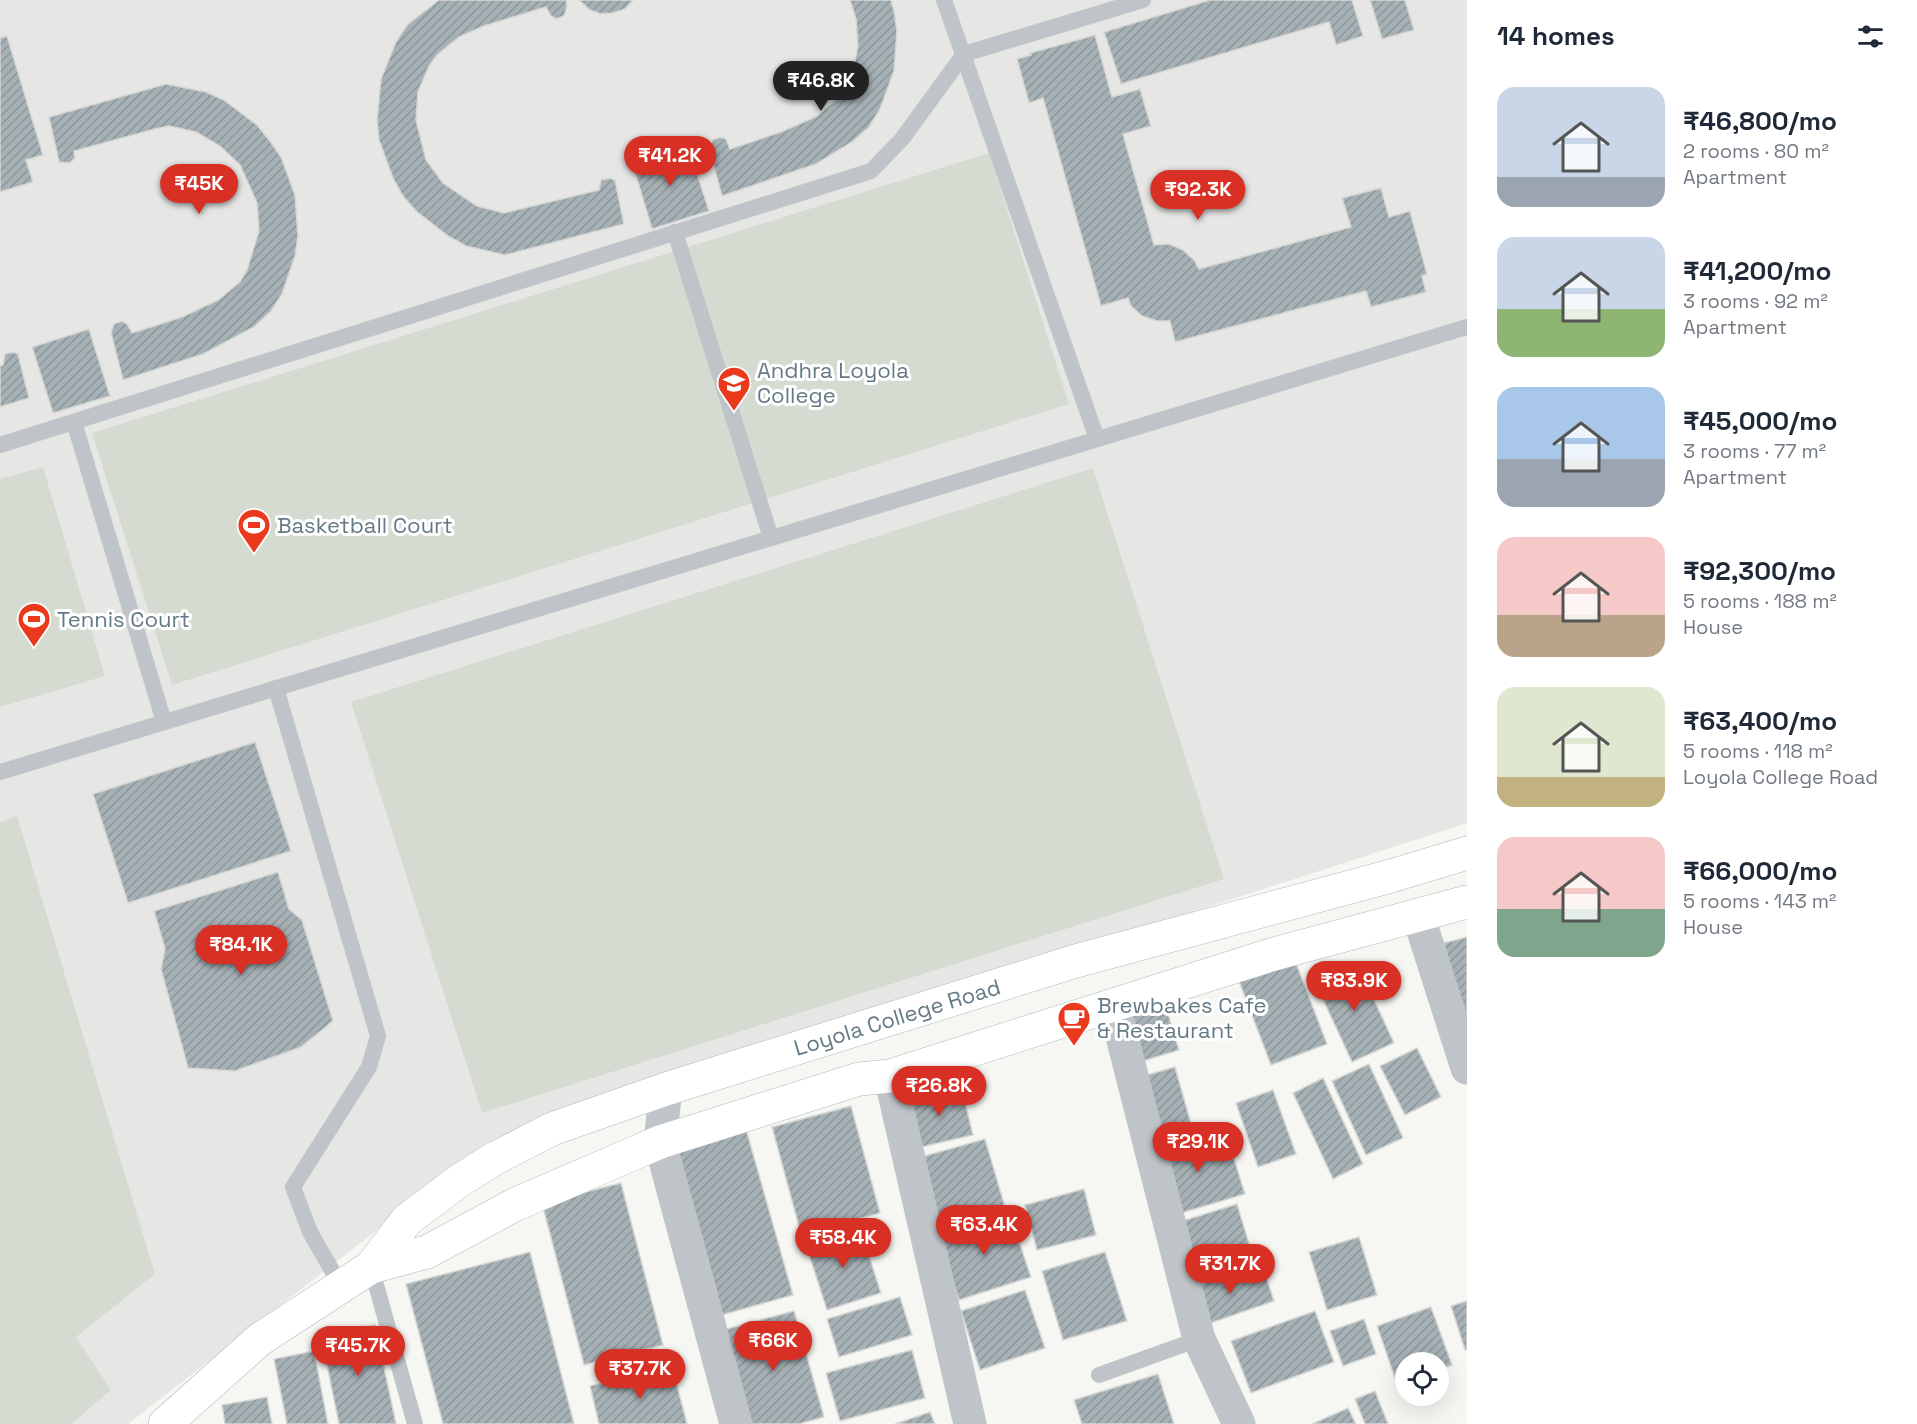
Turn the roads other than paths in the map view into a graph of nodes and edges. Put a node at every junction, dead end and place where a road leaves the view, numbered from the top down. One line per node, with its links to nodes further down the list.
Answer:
1 (944, 0): 3 (lane)
2 (1143, 0): 3 (lane)
3 (964, 54): 4 (lane); 7 (lane)
4 (675, 232): 6 (lane); 9 (lane)
5 (1467, 327): 7 (lane)
6 (74, 422): 8 (lane); 11 (lane)
7 (1097, 439): 9 (lane)
8 (0, 445)
9 (771, 538): 10 (lane)
10 (276, 688): 11 (lane); 22 (lane)
11 (164, 722): 12 (lane)
12 (0, 772)
13 (1467, 853): 19 (street, Loyola College Road)
14 (1467, 902): 15 (street, Loyola College Road)
15 (1418, 915): 16 (street, Loyola College Road); 17 (street)
16 (1114, 1005): 18 (street, Loyola College Road); 23 (street)
17 (1467, 1068)
18 (890, 1076): 20 (street, Loyola College Road); 28 (street)
19 (666, 1089): 20 (street); 21 (street, Loyola College Road)
20 (660, 1142): 21 (street, Loyola College Road); 27 (street)
21 (371, 1267): 22 (street, Loyola College Road); 26 (lane)
22 (341, 1286): 25 (street, Loyola College Road)
23 (1199, 1340): 24 (lane); 29 (street)
24 (1099, 1375)
25 (165, 1424)
26 (415, 1424)
27 (736, 1424)
28 (970, 1424)
29 (1239, 1424)

